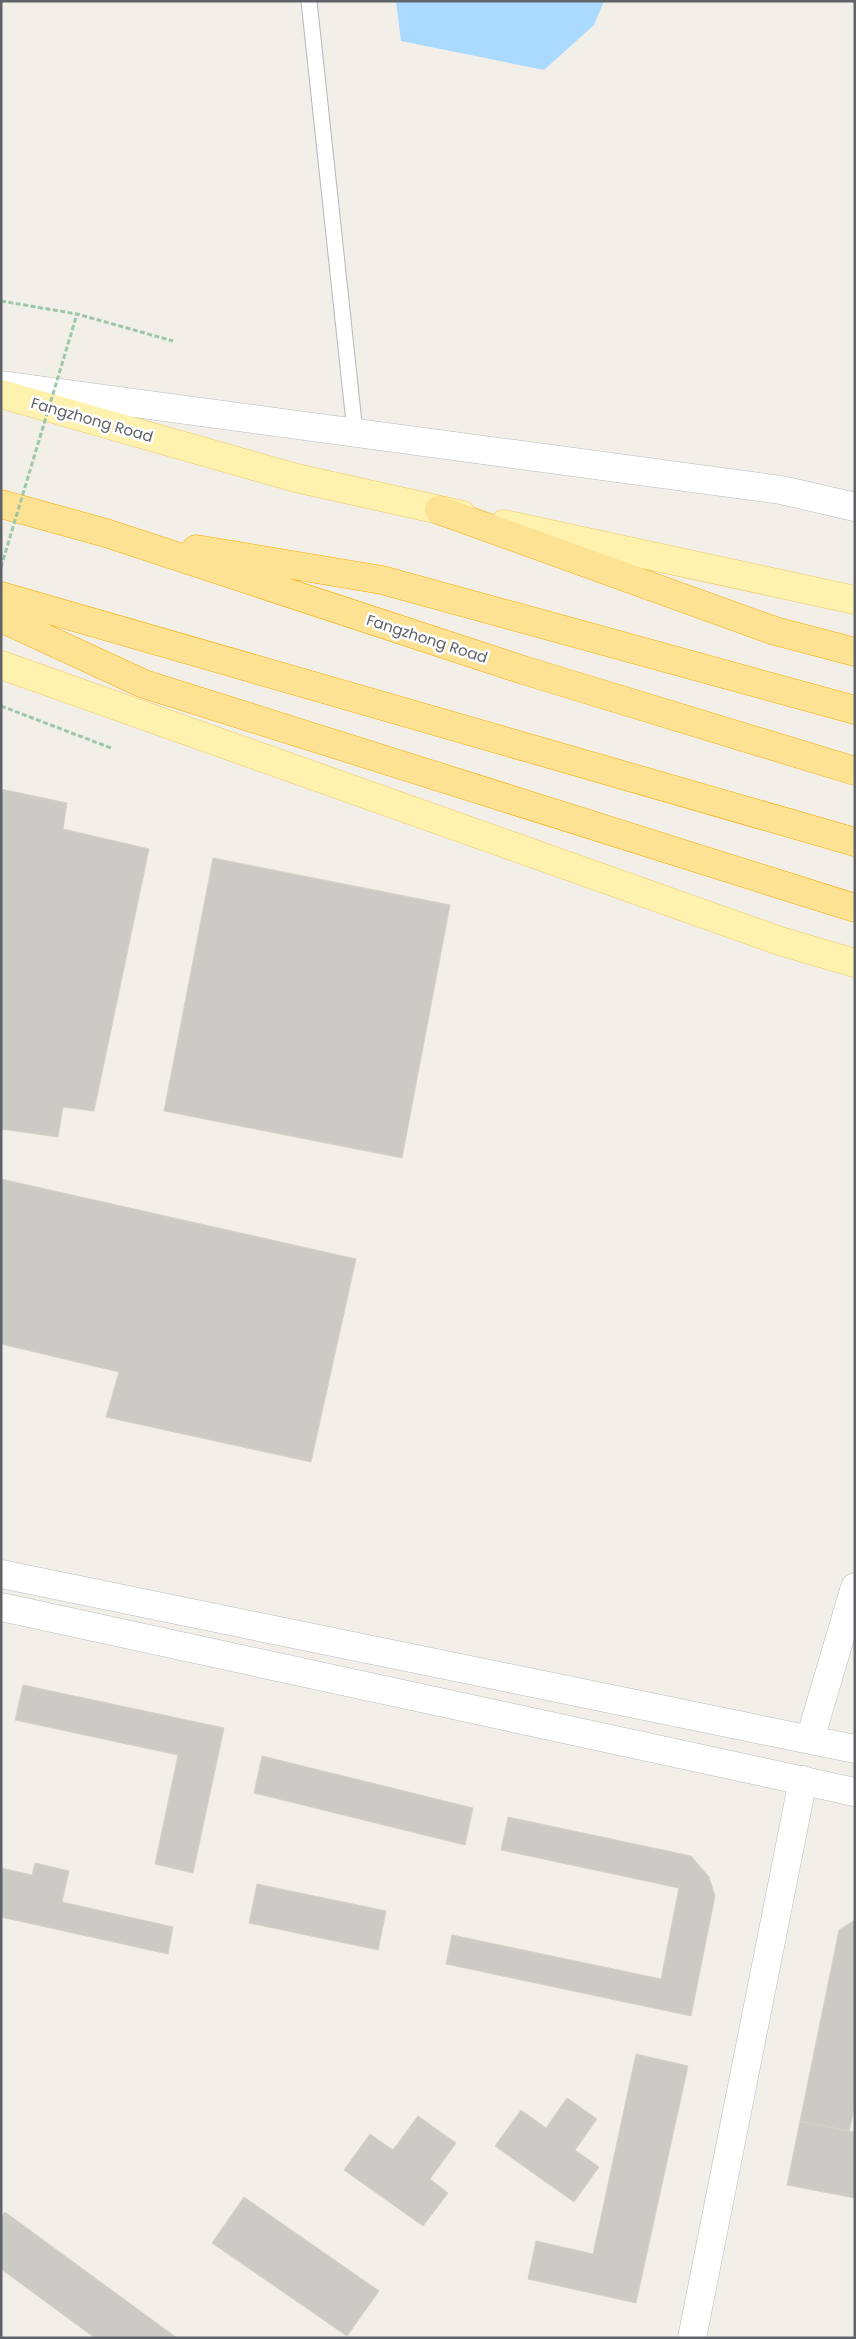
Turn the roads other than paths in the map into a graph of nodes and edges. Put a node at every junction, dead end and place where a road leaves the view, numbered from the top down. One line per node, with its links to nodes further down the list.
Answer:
1 (309, 1): 4 (lane)
2 (1, 385): 4 (street)
3 (1, 394): 7 (main road, Fangzhong Road)
4 (355, 432): 6 (street)
5 (1, 504): 8 (highway, Fangzhong Road)
6 (855, 507)
7 (439, 510): 10 (main road, Fangzhong Road); 12 (highway)
8 (106, 533): 14 (highway); 15 (highway, Fangzhong Road)
9 (1, 596): 16 (highway)
10 (855, 600)
11 (1, 618): 17 (highway)
12 (855, 652)
13 (1, 665): 18 (main road)
14 (855, 710)
15 (855, 770)
16 (855, 842)
17 (855, 908)
18 (855, 963)
19 (1, 1574): 22 (street)
20 (855, 1587): 22 (street)
21 (1, 1608): 24 (street)
22 (810, 1739): 23 (street)
23 (855, 1749)
24 (803, 1780): 25 (street); 26 (street)
25 (855, 1792)
26 (692, 2338)

